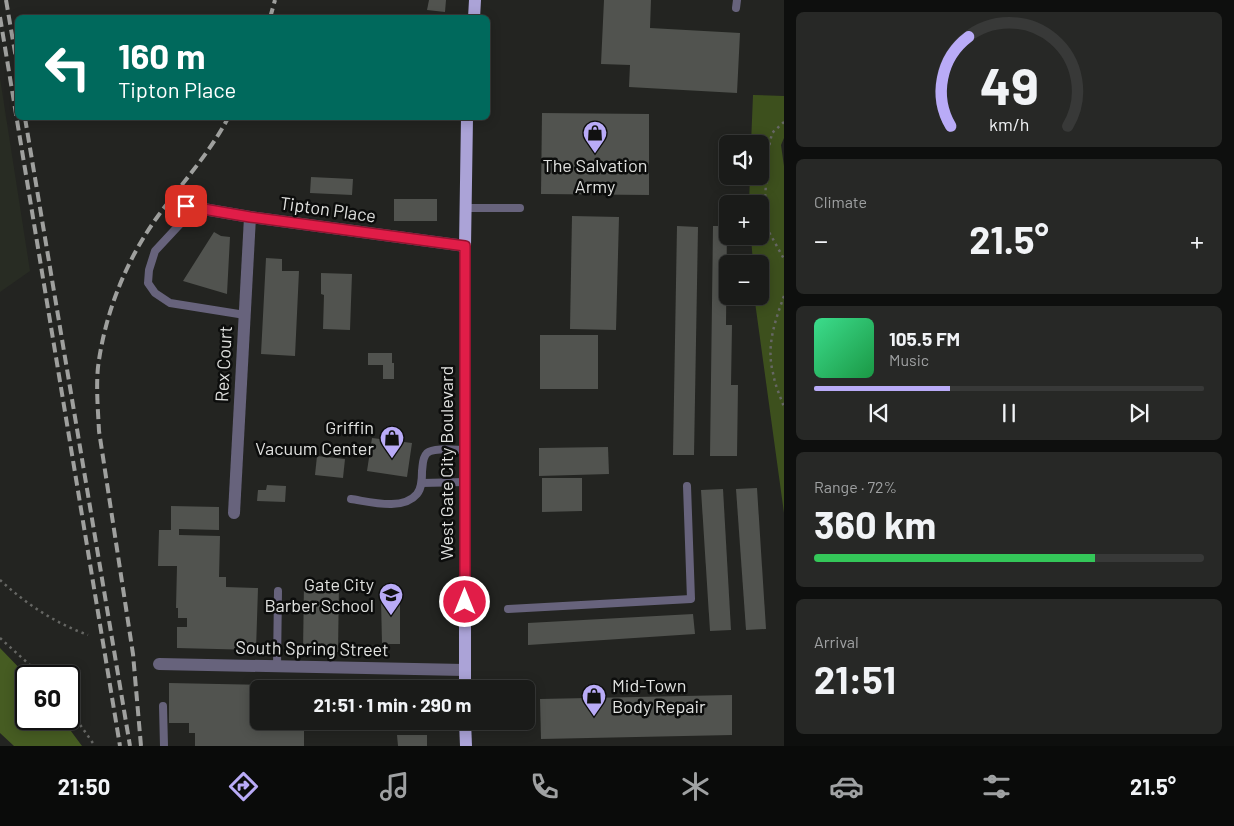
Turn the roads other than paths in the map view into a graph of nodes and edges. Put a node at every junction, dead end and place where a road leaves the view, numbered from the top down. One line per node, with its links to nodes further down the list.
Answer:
1 (475, 0): 2 (main road)
2 (474, 15)
3 (467, 120): 5 (main road, West Gate City Boulevard)
4 (190, 207): 7 (street, Tipton Place); 9 (lane)
5 (466, 208): 6 (lane); 8 (main road, West Gate City Boulevard)
6 (520, 208)
7 (250, 217): 8 (street, Tipton Place); 9 (street, Rex Court)
8 (465, 246): 10 (main road, West Gate City Boulevard)
9 (245, 315): 15 (street, Rex Court)
10 (465, 450): 11 (main road, West Gate City Boulevard); 12 (lane)
11 (465, 482): 12 (lane); 20 (main road, West Gate City Boulevard)
12 (422, 483): 14 (lane)
13 (687, 486): 17 (lane)
14 (351, 499)
15 (234, 513)
16 (278, 591): 19 (lane)
17 (508, 609)
18 (159, 664): 19 (street, South Spring Street)
19 (277, 666): 20 (street, South Spring Street)
20 (464, 670): 21 (main road, West Gate City Boulevard)
21 (465, 680)
22 (162, 706): 24 (lane)
23 (465, 730): 25 (main road)
24 (164, 746)
25 (466, 746)

